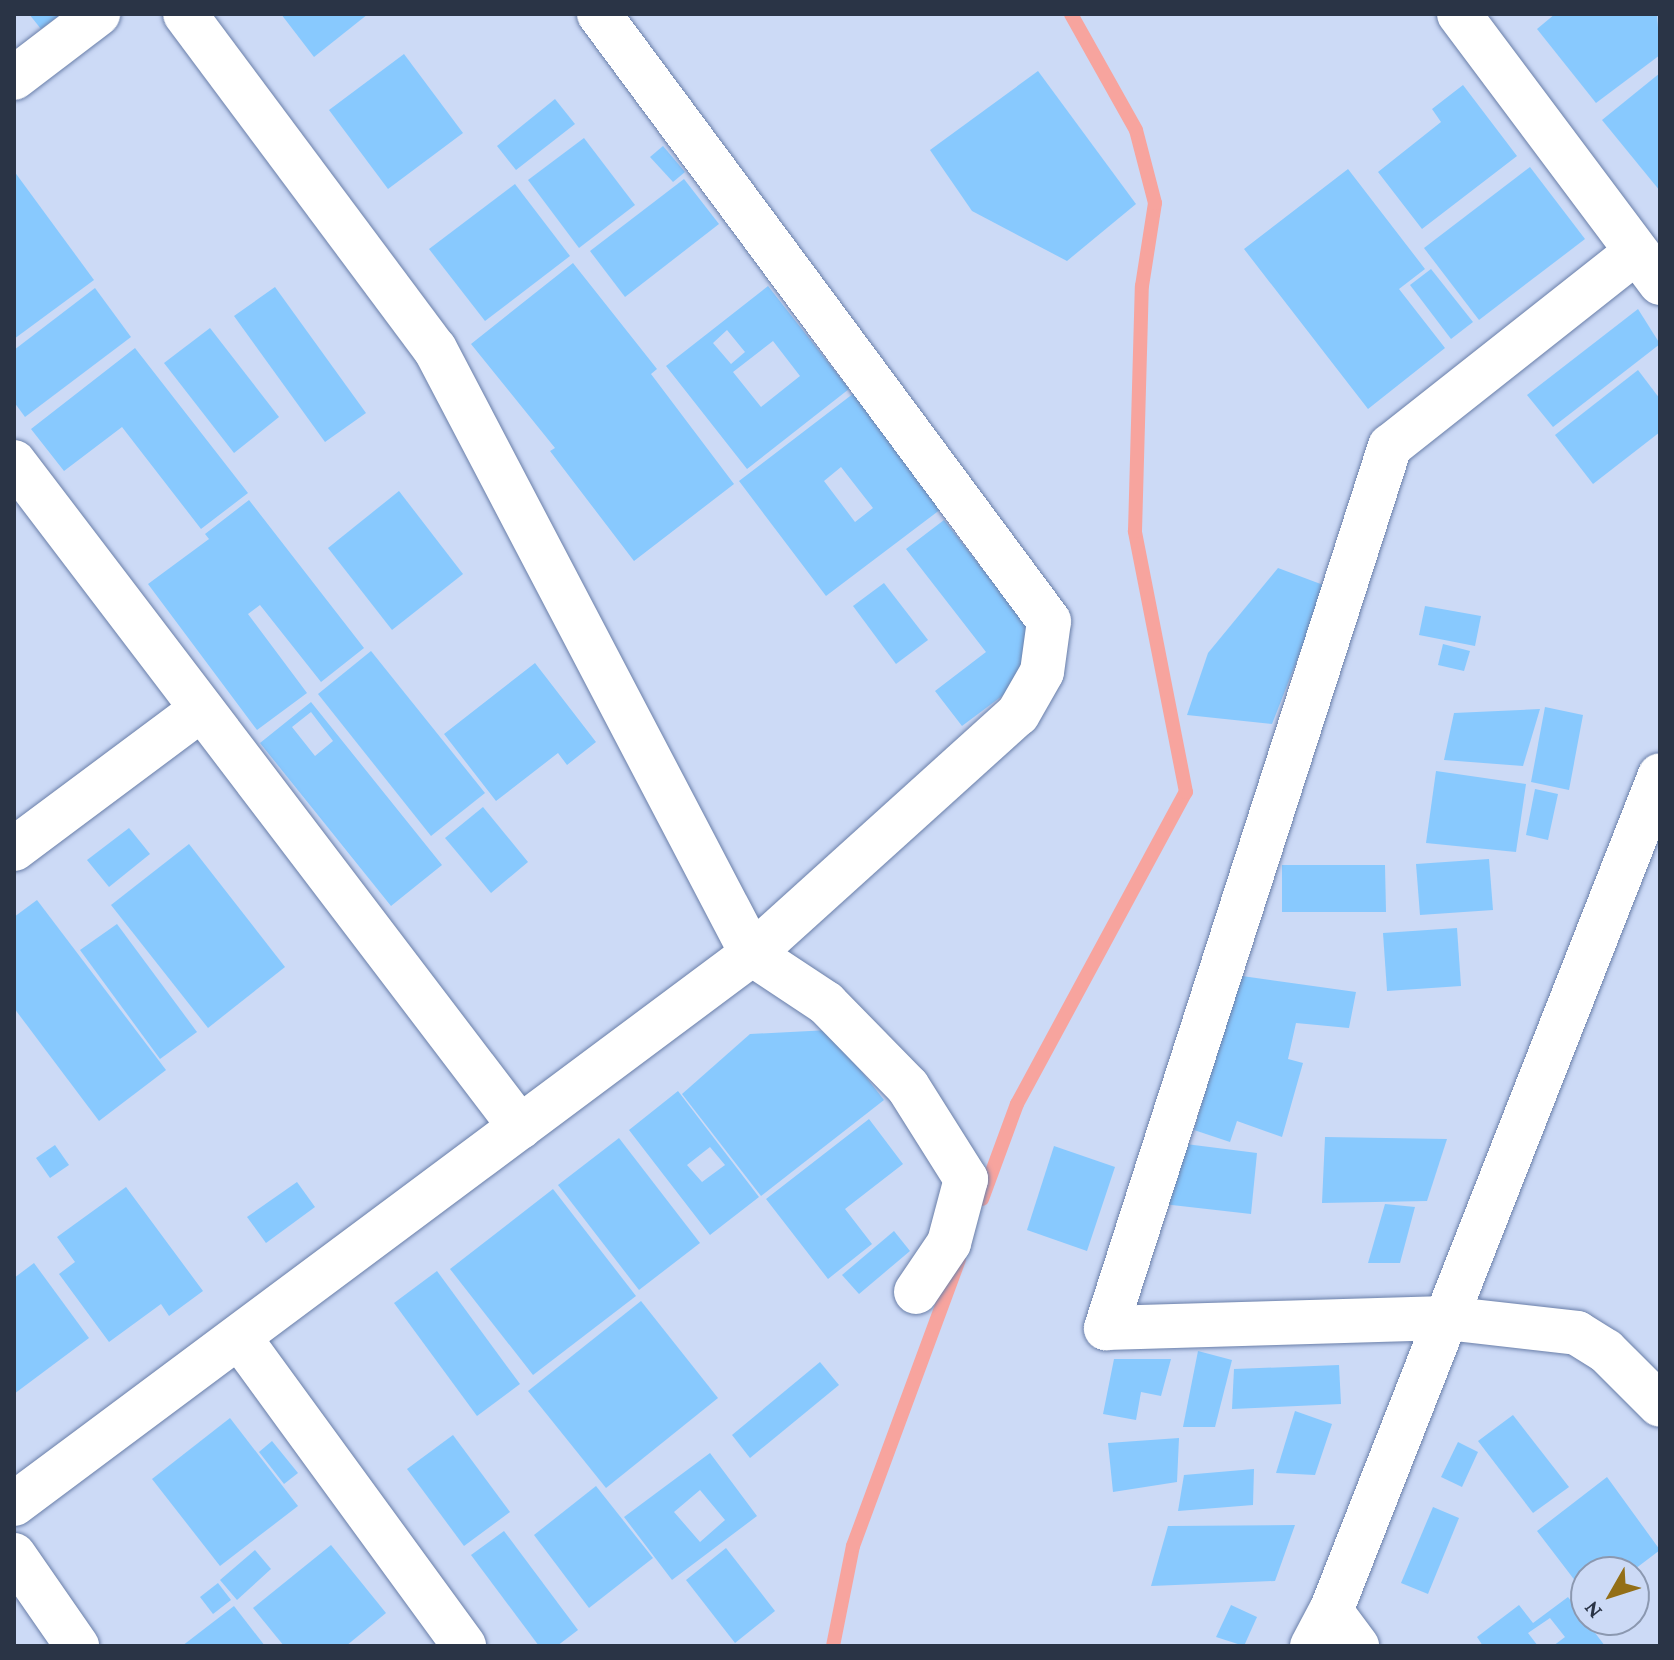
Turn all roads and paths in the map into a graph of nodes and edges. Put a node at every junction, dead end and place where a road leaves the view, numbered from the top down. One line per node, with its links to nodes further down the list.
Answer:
1 (98, 14): 5 (street)
2 (185, 14): 11 (street)
3 (599, 14): 11 (street)
4 (1459, 14): 6 (street)
5 (14, 78)
6 (1648, 268): 14 (street)
7 (14, 462): 8 (street)
8 (202, 709): 10 (street); 12 (street)
9 (1660, 775): 14 (street)
10 (14, 849)
11 (752, 954): 12 (street); 13 (street)
12 (520, 1127): 15 (street)
13 (916, 1292)
14 (1446, 1318): 16 (street); 19 (street)
15 (239, 1337): 17 (street); 21 (street)
16 (1660, 1405)
17 (14, 1504)
18 (14, 1555): 20 (street)
19 (1322, 1629): 22 (street)
20 (77, 1646)
21 (464, 1646)
22 (1357, 1646)

